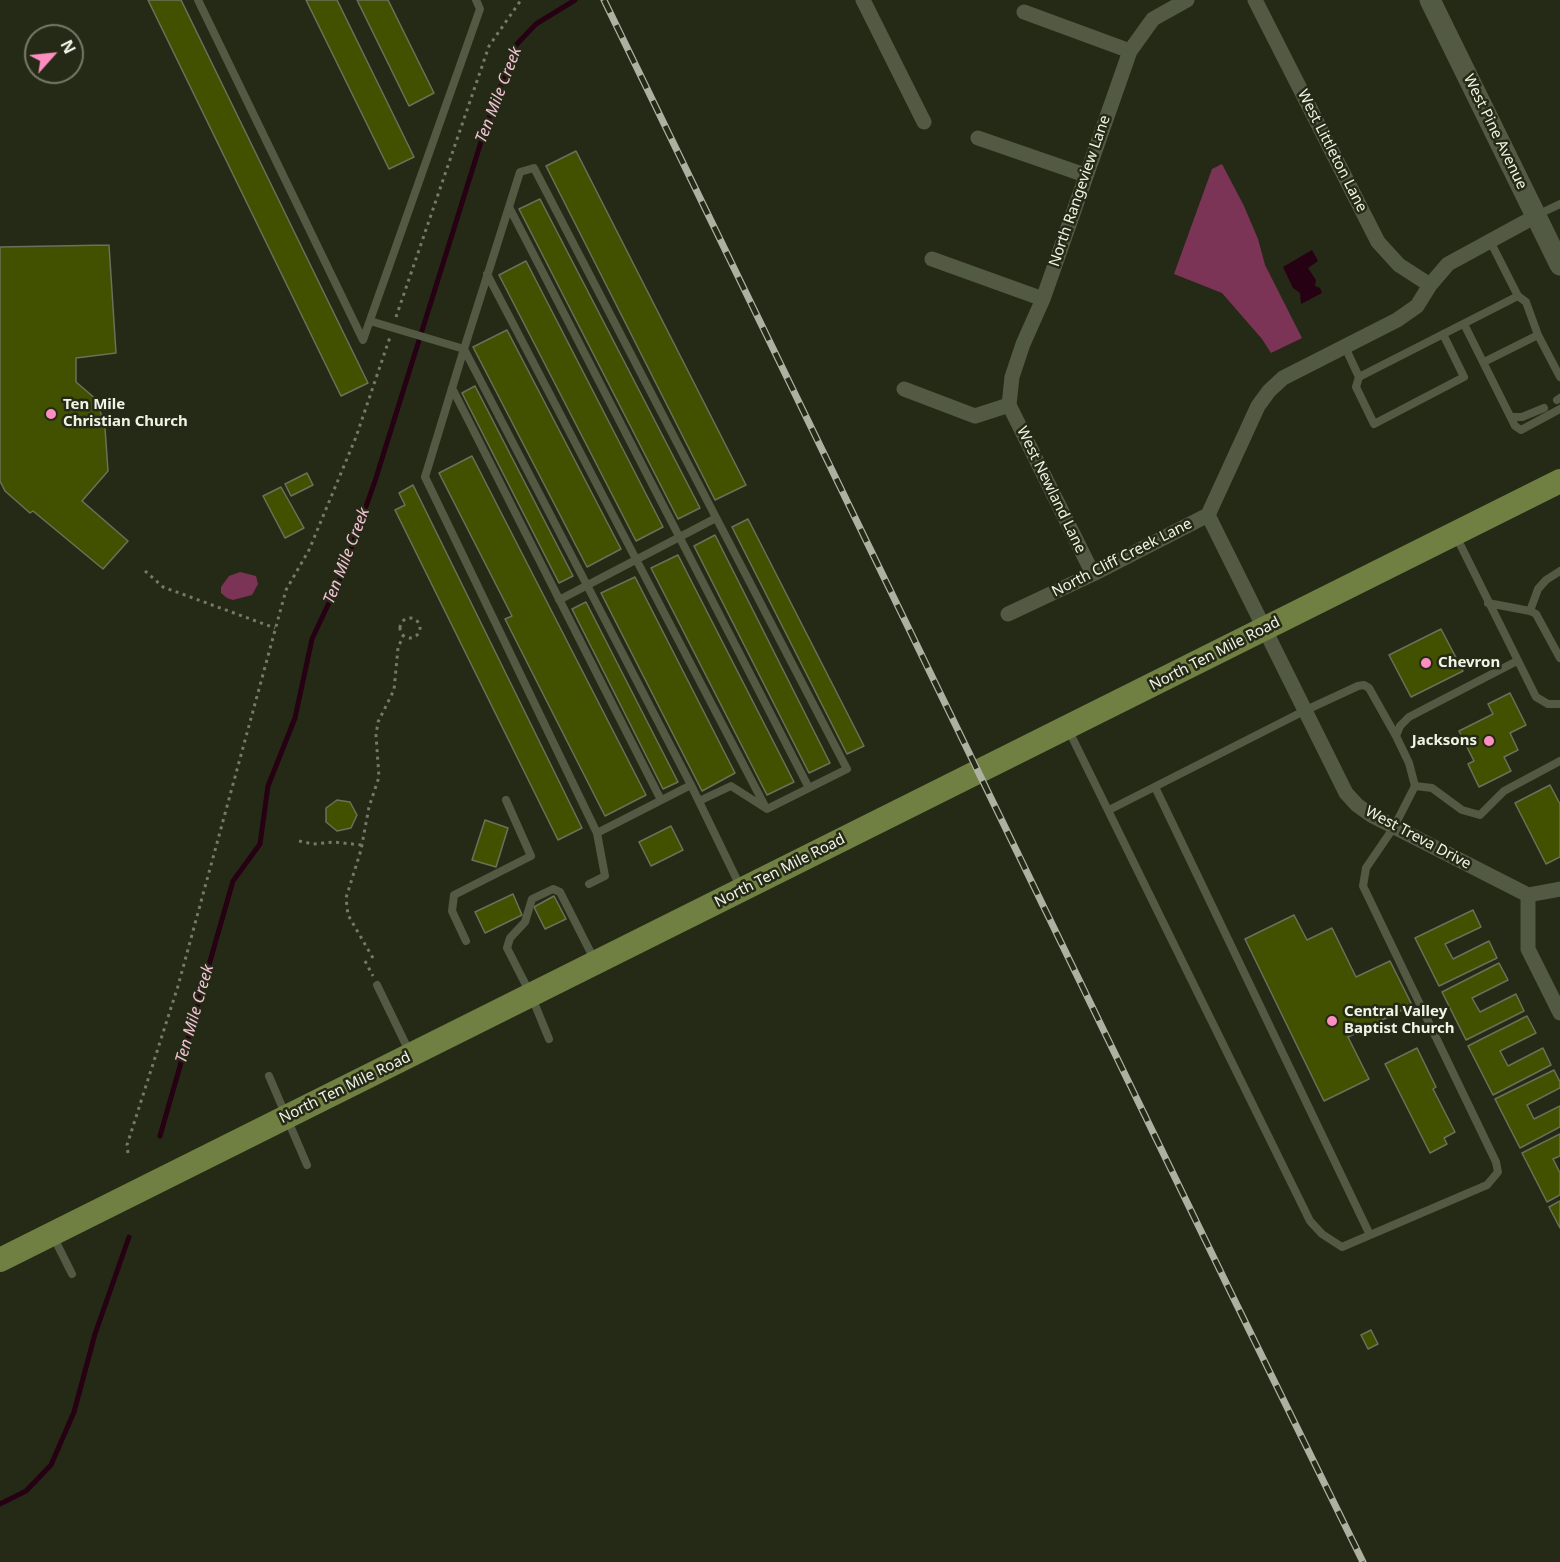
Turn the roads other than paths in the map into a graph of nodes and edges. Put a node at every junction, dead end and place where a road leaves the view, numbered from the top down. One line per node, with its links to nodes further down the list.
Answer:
1 (198, 0): 22 (lane)
2 (476, 0): 22 (lane)
3 (863, 0): 9 (street)
4 (1187, 0): 8 (street, North Rangeview Lane)
5 (1256, 0): 19 (street, West Littleton Lane)
6 (1430, 0): 14 (street, West Pine Avenue)
7 (1024, 12): 8 (street)
8 (1130, 51): 11 (street, North Rangeview Lane)
9 (924, 122)
10 (978, 138): 11 (street)
11 (1085, 175): 21 (street, North Rangeview Lane)
12 (1560, 204): 14 (lane)
13 (509, 207): 18 (lane); 39 (lane); 41 (lane)
14 (1536, 216): 15 (street, North Cliff Creek Lane); 17 (street, West Pine Avenue)
15 (1490, 241): 19 (street, North Cliff Creek Lane); 20 (lane)
16 (933, 259): 21 (street)
17 (1560, 265)
18 (487, 274): 27 (lane); 42 (lane)
19 (1430, 285): 26 (street, North Cliff Creek Lane)
20 (1518, 296): 23 (lane); 25 (lane)
21 (1043, 299): 33 (street, North Rangeview Lane)
22 (370, 321): 27 (lane)
23 (1464, 324): 24 (lane); 28 (lane)
24 (1443, 334): 29 (lane); 29 (lane)
25 (1538, 335): 28 (lane); 30 (lane)
26 (1345, 347): 29 (lane); 38 (street, North Cliff Creek Lane)
27 (464, 349): 31 (lane); 45 (lane)
28 (1484, 362): 36 (lane)
29 (1359, 377)
30 (1560, 377)
31 (452, 388): 46 (lane); 68 (lane)
32 (904, 389): 33 (street)
33 (1009, 405): 44 (street, West Newland Lane)
34 (1544, 408): 36 (lane)
35 (1560, 410): 36 (lane)
36 (1511, 417)
37 (1560, 481): 40 (main road, North Ten Mile Road)
38 (1208, 515): 44 (street, North Cliff Creek Lane); 50 (street, West Treva Drive)
39 (716, 518): 41 (lane); 61 (lane)
40 (1455, 534): 47 (lane); 50 (main road, North Ten Mile Road)
41 (679, 537): 42 (lane); 61 (lane)
42 (637, 560): 45 (lane); 65 (lane)
43 (1560, 571): 48 (lane)
44 (1093, 574): 49 (street, North Cliff Creek Lane)
45 (588, 585): 46 (lane); 58 (lane)
46 (559, 600): 63 (lane)
47 (1488, 603): 48 (lane); 52 (lane)
48 (1530, 611): 51 (lane)
49 (1008, 614)
50 (1264, 630): 54 (street, West Treva Drive); 55 (main road, North Ten Mile Road)
51 (1560, 658)
52 (1517, 661): 53 (lane); 56 (lane)
53 (1560, 705)
54 (1304, 711): 56 (lane); 60 (lane); 67 (street, West Treva Drive)
55 (1067, 728): 66 (lane); 71 (main road, North Ten Mile Road)
56 (1396, 736): 59 (lane)
57 (1560, 761): 59 (lane)
58 (691, 785): 63 (lane); 64 (lane)
59 (1415, 786): 67 (lane)
60 (1155, 787): 66 (lane); 84 (lane)
61 (809, 788): 65 (lane)
62 (506, 800): 73 (lane)
63 (661, 800): 68 (lane)
64 (699, 801): 65 (lane); 71 (lane)
65 (767, 809)
66 (1109, 810): 84 (lane)
67 (1394, 827): 72 (street, West Treva Drive); 84 (lane)
68 (597, 833): 69 (lane)
69 (589, 884)
70 (1560, 889): 72 (street)
71 (742, 890): 74 (main road, North Ten Mile Road)
72 (1528, 895): 77 (street)
73 (466, 940)
74 (596, 963): 76 (main road, North Ten Mile Road); 76 (lane)
75 (377, 985): 79 (lane)
76 (531, 995): 78 (lane); 79 (main road, North Ten Mile Road)
77 (1560, 1013)
78 (549, 1039)
79 (411, 1056): 81 (main road, North Ten Mile Road)
80 (269, 1076): 81 (lane)
81 (287, 1117): 82 (lane); 83 (main road, North Ten Mile Road)
82 (307, 1165)
83 (52, 1234): 85 (main road, North Ten Mile Road); 86 (lane)
84 (1370, 1235)
85 (0, 1260)
86 (72, 1274)

